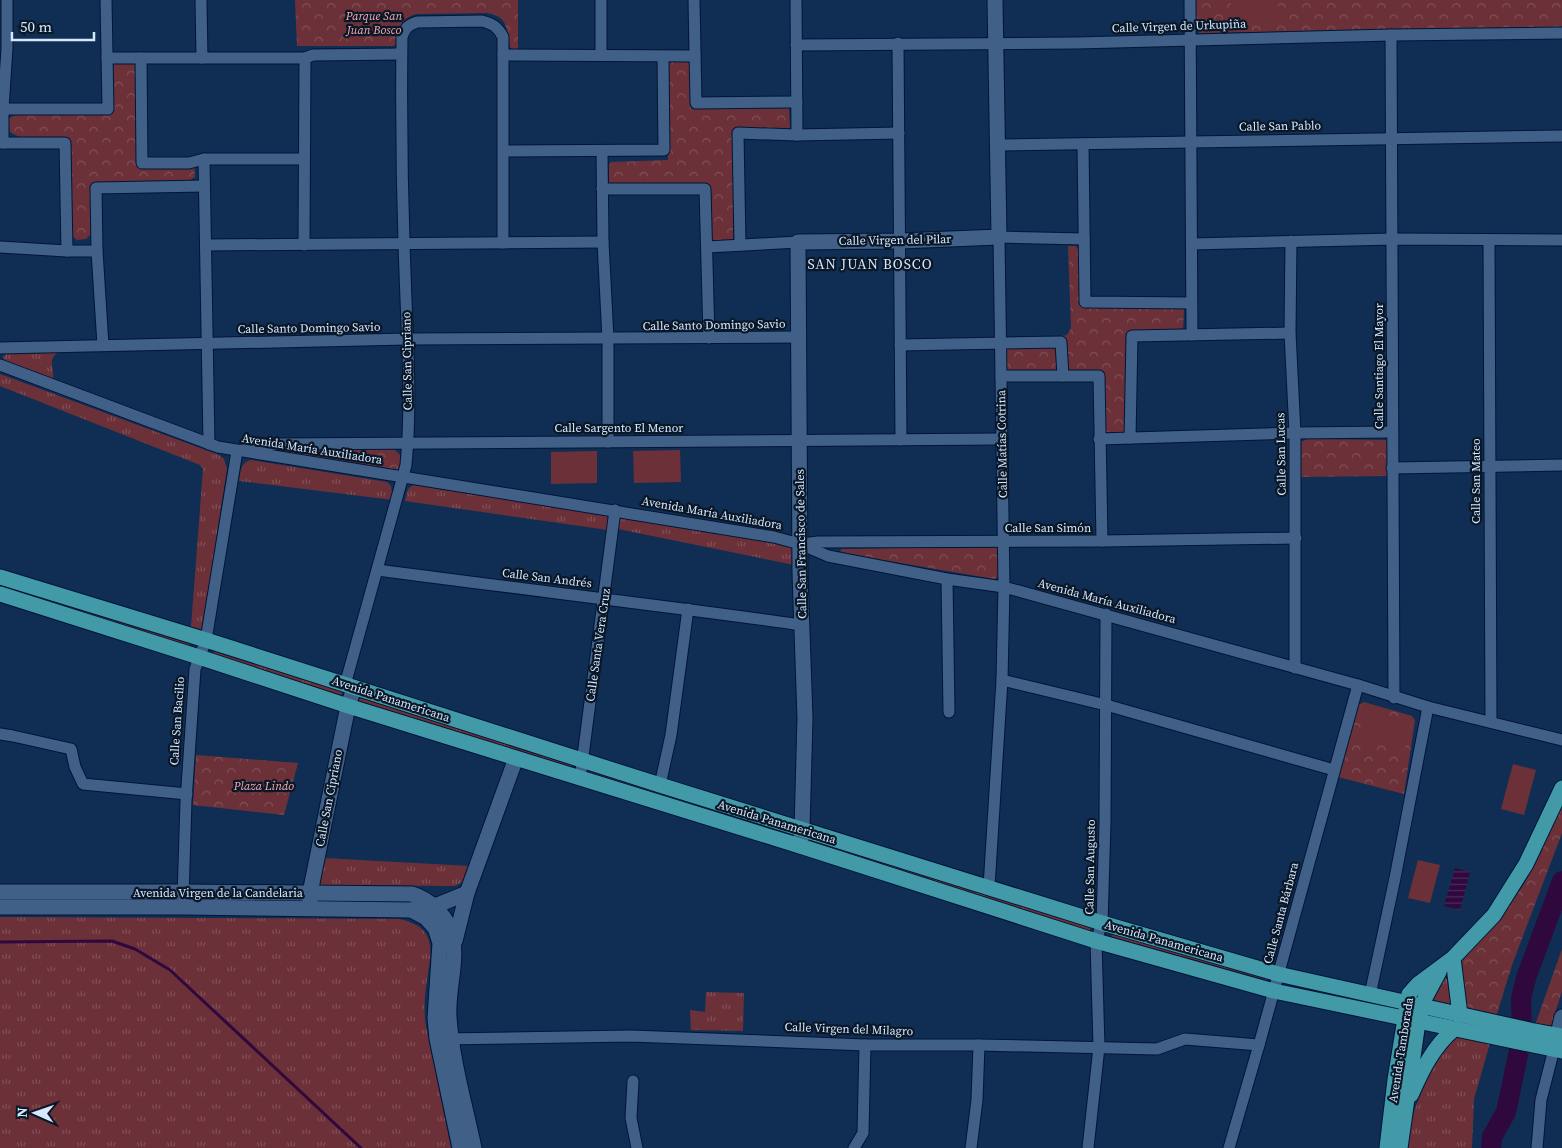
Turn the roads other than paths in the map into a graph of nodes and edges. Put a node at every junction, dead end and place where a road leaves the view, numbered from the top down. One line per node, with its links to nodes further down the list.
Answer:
1 (7, 0): 15 (street)
2 (106, 0): 21 (street)
3 (201, 0): 23 (street)
4 (601, 0): 18 (street)
5 (694, 0): 20 (street)
6 (796, 0): 13 (street)
7 (995, 0): 14 (main road, Calle Matías Cotrina)
8 (1190, 0): 11 (street)
9 (1562, 33): 10 (street, Calle Virgen de Urkupiña)
10 (1392, 35): 11 (street, Calle Virgen de Urkupiña); 30 (street, Calle Santiago El Mayor)
11 (1190, 40): 14 (street, Calle Virgen de Urkupiña); 31 (street)
12 (898, 43): 13 (street, Calle Virgen de Urkupiña); 14 (street, Calle Virgen de Urkupiña); 27 (street)
13 (796, 44): 25 (street)
14 (996, 44): 34 (main road, Calle Matías Cotrina)
15 (4, 48): 26 (street)
16 (402, 54): 17 (street, Calle San Cipriano); 24 (street); 51 (street, Calle San Cipriano)
17 (503, 55): 18 (street); 36 (street)
18 (601, 55): 19 (street)
19 (663, 56): 20 (street); 35 (street)
20 (695, 56): 25 (street)
21 (107, 58): 22 (street); 26 (street)
22 (141, 58): 23 (street); 37 (street)
23 (202, 58): 24 (street)
24 (305, 58): 38 (street)
25 (797, 102): 28 (street)
26 (3, 109): 32 (street)
27 (899, 133): 28 (street); 46 (street)
28 (797, 135): 55 (street)
29 (1562, 136): 30 (street, Calle San Pablo)
30 (1393, 138): 31 (street, Calle San Pablo); 43 (street, Calle Santiago El Mayor)
31 (1191, 140): 33 (street, Calle San Pablo); 52 (street)
32 (2, 143): 58 (street)
33 (1083, 144): 34 (street, Calle San Pablo); 42 (street)
34 (998, 145): 41 (main road, Calle Matías Cotrina)
35 (602, 150): 36 (street); 40 (street)
36 (504, 151): 50 (street)
37 (204, 159): 38 (street); 39 (street)
38 (304, 159): 54 (street)
39 (204, 186): 53 (street); 59 (street)
40 (602, 189): 48 (street); 57 (street)
41 (999, 237): 42 (street, Calle Virgen del Pilar); 46 (main road, Calle Virgen del Pilar); 67 (street, Calle Matías Cotrina)
42 (1084, 239): 60 (street)
43 (1393, 239): 44 (street); 47 (street); 75 (street, Calle Santiago El Mayor)
44 (1489, 240): 45 (street); 87 (street, Calle San Mateo)
45 (1562, 240)
46 (900, 241): 49 (main road, Calle Virgen del Pilar); 70 (street)
47 (1291, 241): 52 (street); 61 (street, Calle San Lucas)
48 (603, 242): 50 (street); 66 (street)
49 (798, 242): 55 (street, Calle Virgen del Pilar); 63 (main road, Calle San Francisco de Sales)
50 (503, 243): 51 (street)
51 (404, 244): 54 (street); 65 (street, Calle San Cipriano)
52 (1192, 244): 60 (street)
53 (206, 245): 54 (street); 68 (street)
54 (304, 245)
55 (740, 245): 57 (street, Calle Virgen del Pilar)
56 (0, 246): 58 (street)
57 (706, 247): 64 (street)
58 (67, 251): 59 (street)
59 (97, 251): 69 (street)
60 (1192, 302): 62 (street)
61 (1290, 333): 62 (street); 76 (street, Calle San Lucas)
62 (1192, 335): 78 (street)
63 (799, 337): 64 (street, Calle Santo Domingo Savio); 81 (main road, Calle San Francisco de Sales)
64 (709, 338): 66 (street, Calle Santo Domingo Savio)
65 (407, 339): 66 (street, Calle Santo Domingo Savio); 68 (street, Calle Santo Domingo Savio); 84 (street, Calle San Cipriano)
66 (608, 340): 82 (street)
67 (1001, 343): 70 (street); 73 (street, Calle Matías Cotrina); 74 (street)
68 (208, 344): 69 (street, Calle Santo Domingo Savio); 83 (street)
69 (103, 345): 71 (street, Calle Santo Domingo Savio)
70 (900, 345): 80 (street)
71 (0, 348)
72 (0, 365): 83 (street, Avenida María Auxiliadora)
73 (1001, 376): 74 (street); 79 (street, Calle Matías Cotrina)
74 (1063, 376): 77 (street)
75 (1392, 432): 76 (street); 88 (street, Calle Santiago El Mayor)
76 (1295, 433): 78 (street); 91 (street, Calle San Lucas)
77 (1100, 438): 78 (street); 92 (street)
78 (1130, 438)
79 (1002, 439): 80 (street, Calle Sargento El Menor); 93 (street, Calle Matías Cotrina)
80 (901, 440): 81 (street, Calle Sargento El Menor)
81 (800, 441): 82 (street, Calle Sargento El Menor); 94 (main road, Calle San Francisco de Sales)
82 (608, 442): 84 (street, Calle Sargento El Menor)
83 (209, 444): 85 (street, Avenida María Auxiliadora)
84 (408, 444): 85 (street, Calle Sargento El Menor); 89 (street, Calle San Cipriano)
85 (237, 451): 89 (street, Avenida María Auxiliadora); 104 (street, Calle San Bacilio)
86 (1562, 465): 87 (street)
87 (1490, 467): 88 (street); 115 (street, Calle San Mateo)
88 (1392, 468): 110 (street, Calle Santiago El Mayor)
89 (404, 478): 90 (street, Avenida María Auxiliadora); 95 (street, Calle San Cipriano)
90 (615, 510): 94 (street, Avenida María Auxiliadora); 100 (street, Calle Santa Vera Cruz)
91 (1296, 538): 92 (street, Calle San Simón); 106 (street, Calle San Lucas)
92 (1102, 541): 93 (street, Calle San Simón)
93 (1004, 542): 94 (street, Calle San Simón); 98 (street, Calle Matías Cotrina)
94 (800, 544): 97 (street, Avenida María Auxiliadora); 103 (main road, Calle San Francisco de Sales)
95 (378, 570): 100 (street, Calle San Andrés); 109 (street, Calle San Cipriano)
96 (0, 577): 104 (main road, Avenida Panamericana)
97 (947, 579): 98 (street, Avenida María Auxiliadora); 114 (street)
98 (1004, 587): 102 (street, Avenida María Auxiliadora); 107 (street, Calle Matías Cotrina)
99 (0, 594): 105 (main road, Avenida Panamericana)
100 (604, 600): 101 (street, Calle San Andrés); 119 (street, Calle Santa Vera Cruz)
101 (688, 609): 103 (street, Calle San Andrés); 122 (street)
102 (1106, 614): 106 (street, Avenida María Auxiliadora); 111 (street, Calle San Augusto)
103 (802, 625): 125 (main road, Calle San Francisco de Sales)
104 (206, 640): 105 (street, Calle San Bacilio); 109 (main road, Avenida Panamericana)
105 (199, 656): 112 (main road, Avenida Panamericana); 124 (street, Calle San Bacilio)
106 (1295, 668): 108 (street, Avenida María Auxiliadora)
107 (1002, 680): 111 (street); 127 (street, Calle Matías Cotrina)
108 (1358, 685): 110 (street, Avenida María Auxiliadora); 120 (street, Calle Santa Bárbara)
109 (350, 686): 112 (main road, Calle San Cipriano); 119 (main road, Avenida Panamericana)
110 (1394, 698): 113 (street, Avenida María Auxiliadora)
111 (1106, 705): 120 (street); 136 (street, Calle San Augusto)
112 (348, 706): 118 (main road, Avenida Panamericana); 129 (main road, Calle San Cipriano)
113 (1428, 707): 115 (street, Avenida María Auxiliadora); 142 (street)
114 (948, 712)
115 (1491, 722): 117 (street, Avenida María Auxiliadora)
116 (0, 734): 124 (street)
117 (1562, 740)
118 (516, 758): 121 (main road, Avenida Panamericana); 130 (main road)
119 (582, 760): 121 (street, Calle Santa Vera Cruz); 122 (main road, Avenida Panamericana)
120 (1334, 770): 140 (street, Calle Santa Bárbara)
121 (580, 779): 126 (main road, Avenida Panamericana)
122 (660, 785): 125 (main road, Avenida Panamericana)
123 (1562, 788): 139 (main road, Avenida Tamborada)
124 (187, 794): 131 (street, Calle San Bacilio)
125 (802, 830): 126 (main road, Calle San Francisco de Sales); 127 (main road, Avenida Panamericana)
126 (800, 846): 137 (main road, Avenida Panamericana)
127 (989, 887): 136 (main road, Avenida Panamericana)
128 (0, 892): 131 (main road, Avenida Virgen de la Candelaria)
129 (310, 893): 131 (main road, Avenida Virgen de la Candelaria); 132 (main road, Avenida Virgen de la Candelaria); 134 (main road, Calle San Cipriano)
130 (467, 893): 132 (main road, Avenida Virgen de la Candelaria); 138 (main road)
131 (183, 899): 133 (main road, Avenida Virgen de la Candelaria); 134 (main road, Avenida Virgen de la Candelaria)
132 (433, 906): 135 (main road, Avenida Virgen de la Candelaria); 138 (main road)
133 (0, 907)
134 (310, 909): 135 (main road, Avenida Virgen de la Candelaria)
135 (411, 910): 147 (main road)
136 (1102, 923): 137 (street, Calle San Augusto); 140 (main road, Avenida Panamericana)
137 (1096, 941): 141 (main road, Avenida Panamericana); 151 (street, Calle San Augusto)
138 (454, 945): 147 (main road)
139 (1448, 962): 143 (main road, Avenida Tamborada); 146 (main road)
140 (1278, 974): 141 (street, Calle Santa Bárbara); 142 (main road, Avenida Panamericana)
141 (1274, 990): 145 (main road, Avenida Panamericana); 152 (street, Calle Santa Bárbara)
142 (1370, 995): 143 (main road, Avenida Panamericana)
143 (1414, 1005): 145 (main road, Avenida Tamborada); 146 (main road, Avenida Panamericana)
144 (1562, 1017): 148 (main road)
145 (1411, 1020): 146 (main road, Avenida Panamericana); 154 (main road, Avenida Tamborada); 162 (main road, Avenida Tamborada)
146 (1457, 1022): 148 (main road, Avenida Panamericana); 154 (main road)
147 (444, 1039): 149 (street, Calle Virgen del Milagro); 155 (main road); 156 (main road)
148 (1559, 1043): 164 (street)
149 (865, 1045): 150 (street, Calle Virgen del Milagro); 158 (street)
150 (979, 1045): 151 (street, Calle Virgen del Milagro); 159 (street)
151 (1099, 1046): 152 (street, Calle Virgen del Milagro); 160 (street, Calle San Augusto)
152 (1259, 1046): 161 (street, Calle Santa Bárbara)
153 (633, 1081): 157 (street)
154 (1405, 1110): 163 (main road, Avenida Tamborada)
155 (460, 1148)
156 (474, 1148)
157 (637, 1148)
158 (854, 1148)
159 (971, 1148)
160 (1088, 1148)
161 (1229, 1148)
162 (1387, 1148)
163 (1400, 1148)
164 (1537, 1148)

